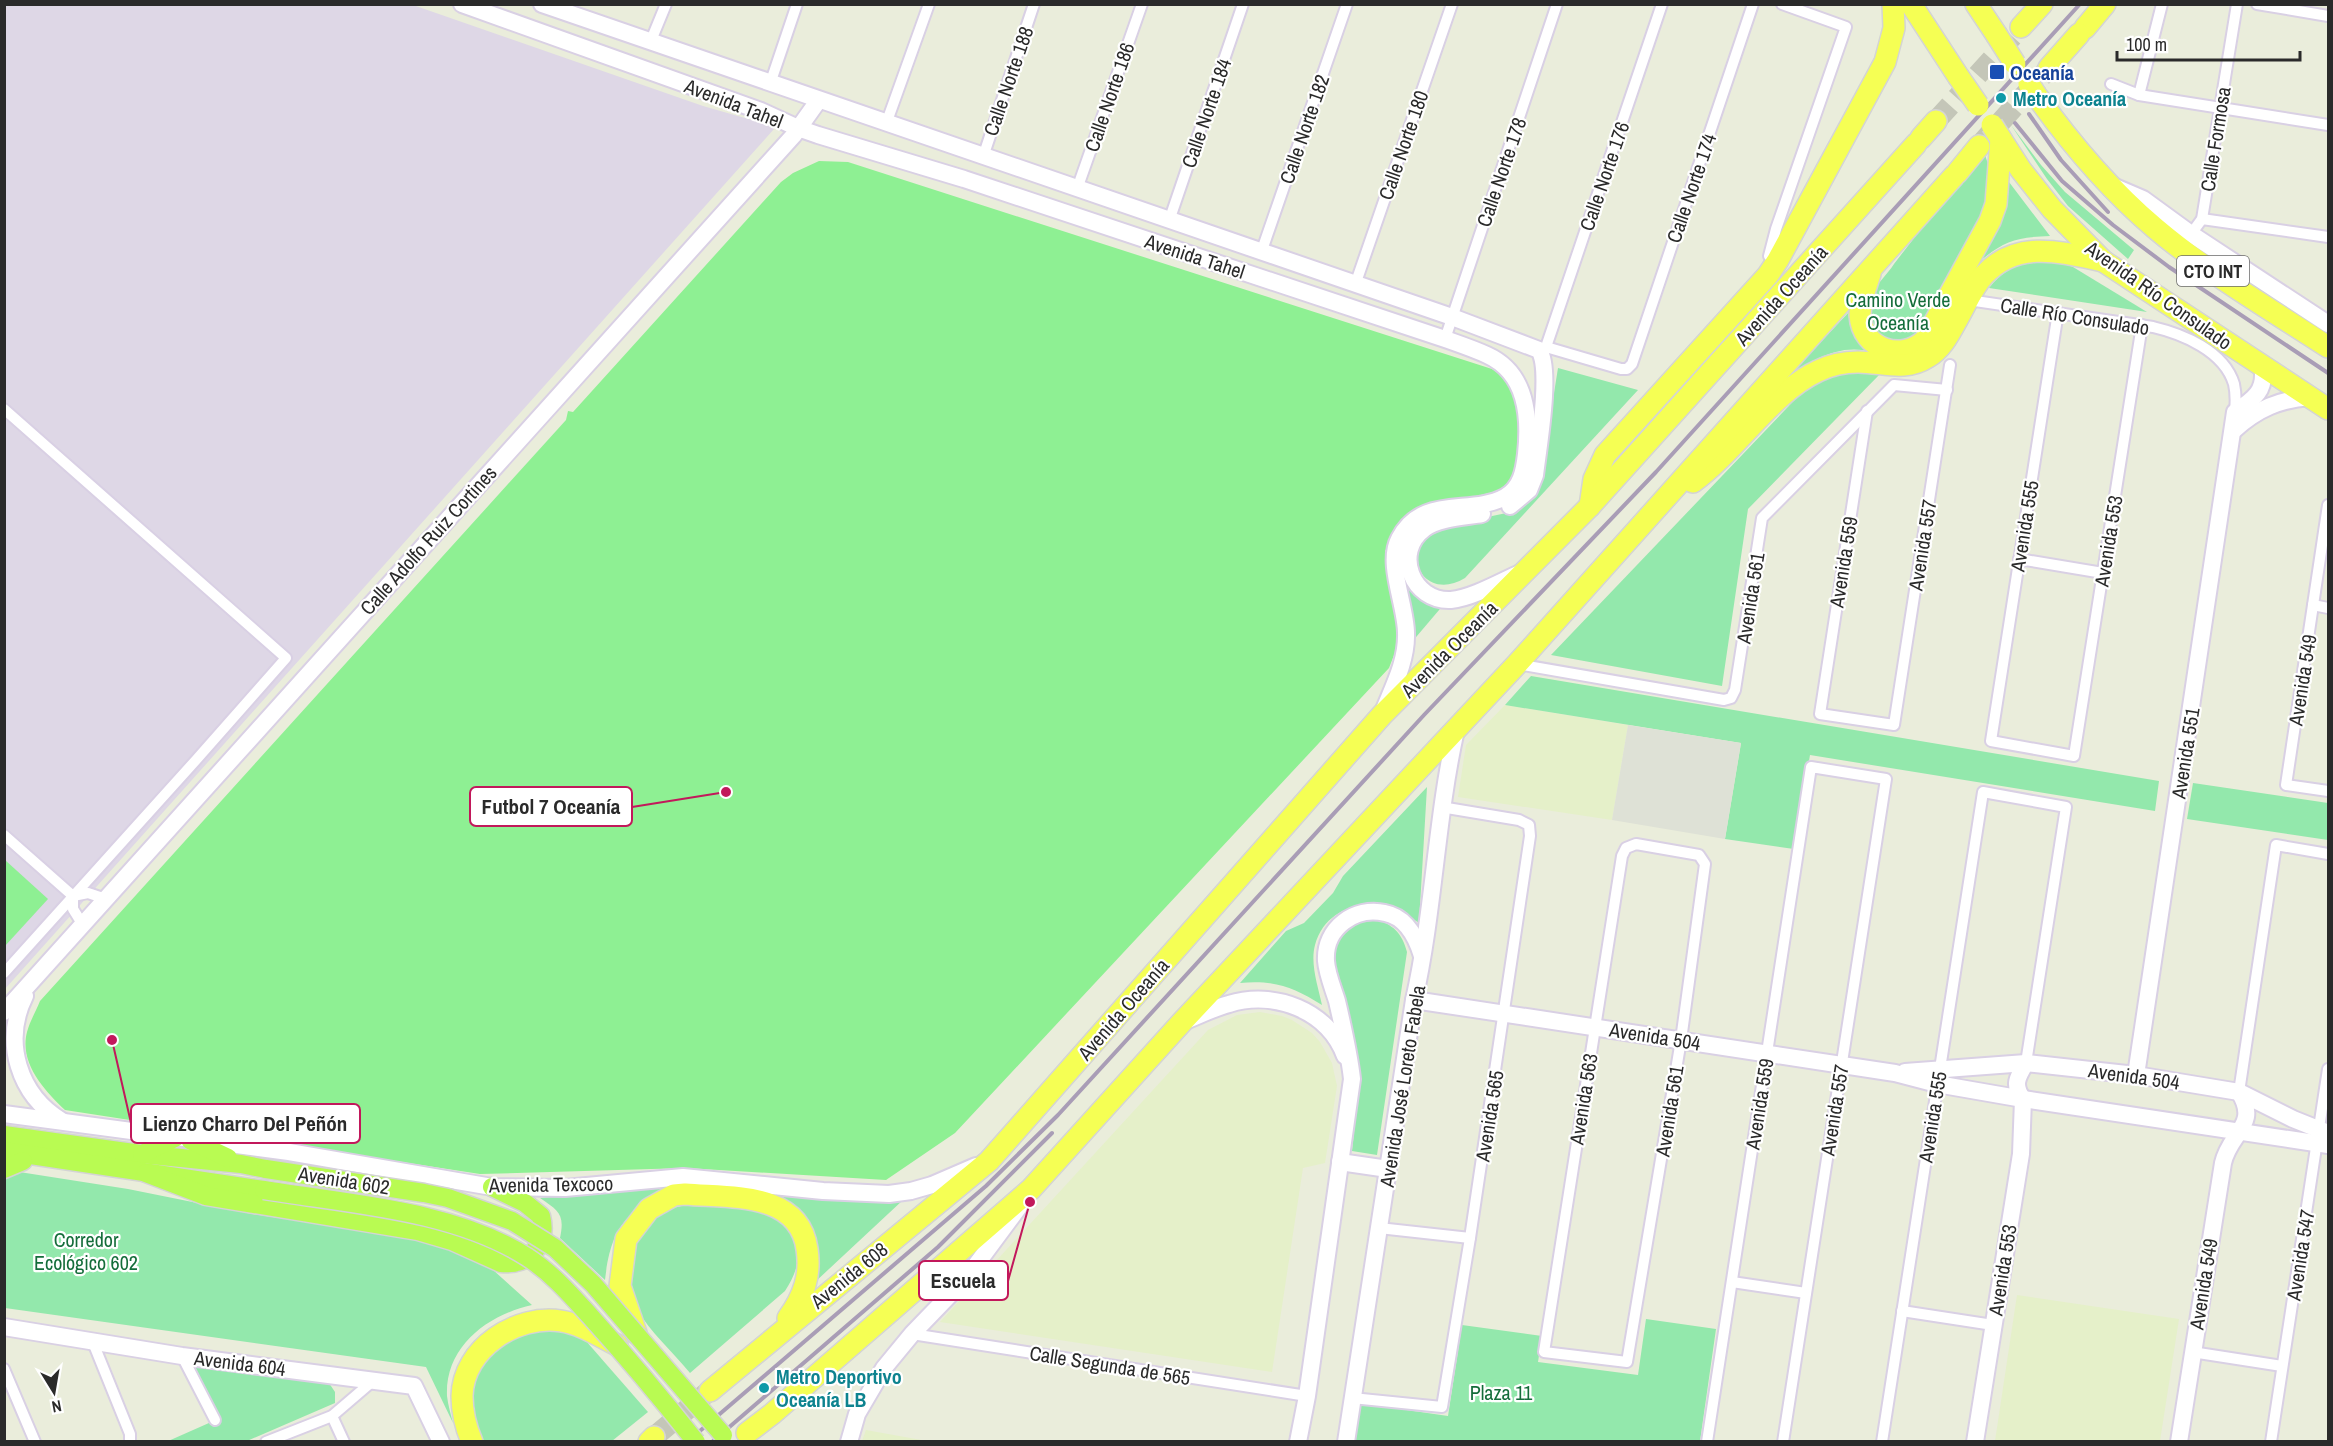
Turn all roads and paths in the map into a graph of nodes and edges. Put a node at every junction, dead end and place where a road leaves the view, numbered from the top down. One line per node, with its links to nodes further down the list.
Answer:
1 (462, 4): 38 (street, Avenida Tahel)
2 (666, 4): 25 (street)
3 (797, 4): 28 (street)
4 (929, 4): 36 (street)
5 (1034, 4): 40 (street, Calle Norte 188)
6 (1142, 4): 42 (street, Calle Norte 186)
7 (1244, 4): 44 (street, Calle Norte 184)
8 (1347, 4): 47 (street, Calle Norte 182)
9 (1452, 4): 51 (street, Calle Norte 180)
10 (1557, 4): 54 (street, Calle Norte 178)
11 (1662, 4): 59 (street, Calle Norte 176)
12 (1753, 4): 62 (street, Calle Norte 174)
13 (1782, 4): 48 (street)
14 (1893, 4): 72 (highway)
15 (1911, 4): 33 (highway, bridge)
16 (1976, 4): 26 (highway, bridge)
17 (2042, 4): 24 (highway)
18 (2105, 4): 27 (highway)
19 (2162, 4): 31 (street)
20 (2237, 4): 34 (street, Calle Formosa)
21 (2257, 4): 23 (street)
22 (548, 6): 25 (street, Avenida Tahel)
23 (2328, 15)
24 (2021, 27)
25 (650, 43): 28 (street, Avenida Tahel)
26 (2015, 64)
27 (2049, 68)
28 (770, 84): 32 (street, Avenida Tahel)
29 (2112, 84): 31 (street)
30 (2033, 90): 41 (highway, CTO INT)
31 (2139, 95): 34 (street)
32 (819, 101): 36 (street, Avenida Tahel); 38 (street, Calle Adolfo Ruiz Cortines)
33 (1978, 105)
34 (2219, 109): 37 (street); 43 (street, Calle Formosa)
35 (1936, 121): 72 (highway, Avenida Oceanía)
36 (886, 124): 40 (street, Avenida Tahel)
37 (2328, 125)
38 (798, 128): 57 (street, Avenida Tahel); 90 (street, Calle Adolfo Ruiz Cortines)
39 (1979, 146): 50 (highway)
40 (983, 157): 42 (street, Avenida Tahel)
41 (2106, 183): 45 (street, CTO INT); 58 (highway, CTO INT)
42 (1077, 189): 44 (street, Avenida Tahel)
43 (2202, 219): 45 (street, Calle Formosa); 46 (street)
44 (1169, 221): 47 (street, Avenida Tahel)
45 (2191, 234): 55 (street, CTO INT)
46 (2328, 237)
47 (1262, 253): 51 (street, Avenida Tahel)
48 (1768, 256)
49 (2103, 261): 50 (highway, Avenida Río Consulado / CTO INT); 61 (highway, Avenida Río Consulado / CTO INT); 70 (highway)
50 (1874, 265): 70 (highway)
51 (1355, 285): 54 (street, Avenida Tahel)
52 (1975, 301): 53 (street, Calle Río Consulado)
53 (2058, 312): 56 (street, Calle Río Consulado); 73 (street, Avenida 555)
54 (1452, 317): 57 (street, Calle Norte 178); 59 (street, Avenida Tahel)
55 (2328, 324)
56 (2142, 325): 68 (street, Calle Río Consulado); 75 (street, Avenida 553)
57 (1445, 339): 80 (street, Avenida Tahel)
58 (2328, 347)
59 (1543, 349): 62 (street, Avenida Tahel); 74 (street)
60 (1950, 365): 63 (street, Avenida 557)
61 (2262, 366): 64 (highway, Avenida Río Consulado / CTO INT); 68 (street)
62 (1627, 369)
63 (1947, 390): 67 (street, Avenida 561); 79 (street, Avenida 557)
64 (2311, 397): 66 (highway, Avenida Río Consulado / CTO INT); 69 (street)
65 (4, 409): 89 (street)
66 (2328, 409)
67 (1867, 411): 78 (street, Avenida 561); 79 (street, Avenida 559)
68 (2235, 412): 69 (street, Avenida 551)
69 (2234, 430): 105 (street, Avenida 551)
70 (1660, 503): 78 (highway)
71 (2328, 505): 76 (street, Avenida 549)
72 (1590, 506): 74 (highway, Avenida Oceanía)
73 (2019, 559): 75 (street); 82 (street, Avenida 555)
74 (1529, 569): 80 (highway, Avenida Oceanía)
75 (2103, 573): 82 (street, Avenida 553)
76 (2313, 605): 77 (street); 84 (street, Avenida 549)
77 (2328, 608)
78 (1517, 664): 81 (highway)
79 (1820, 714)
80 (1382, 715): 120 (highway, Avenida Oceanía)
81 (1456, 730): 85 (street, Avenida José Loreto Fabela); 98 (highway)
82 (2074, 756)
83 (1886, 779): 101 (street, Avenida 559); 103 (street, Avenida 557)
84 (2328, 791)
85 (1441, 807): 92 (street, Avenida José Loreto Fabela); 97 (street, Avenida 565)
86 (4, 835): 89 (street)
87 (2328, 854): 108 (street)
88 (1703, 859): 99 (street, Avenida 563); 100 (street, Avenida 561)
89 (73, 896): 90 (street); 91 (street); 93 (street)
90 (106, 899): 91 (street, Calle Adolfo Ruiz Cortines)
91 (83, 925): 94 (street, Calle Adolfo Ruiz Cortines)
92 (1423, 959): 95 (street, Avenida José Loreto Fabela); 107 (street)
93 (4, 972)
94 (37, 978): 96 (street, Calle Adolfo Ruiz Cortines); 111 (street, Calle Adolfo Ruiz Cortines)
95 (1414, 1000): 97 (street, Avenida 504); 125 (street, Avenida José Loreto Fabela)
96 (4, 1012)
97 (1504, 1013): 99 (street, Avenida 504); 130 (street, Avenida 565)
98 (1182, 1022): 107 (street); 128 (highway)
99 (1594, 1026): 100 (street, Avenida 504); 143 (street, Avenida 563)
100 (1681, 1040): 101 (street, Avenida 504); 143 (street, Avenida 561)
101 (1767, 1053): 103 (street, Avenida 504); 131 (street, Avenida 559)
102 (2026, 1063): 105 (street, Avenida 504); 106 (street, Avenida 504); 106 (street, Avenida 555); 109 (street, Avenida 553)
103 (1841, 1066): 106 (street, Avenida 504); 132 (street, Avenida 557)
104 (2328, 1069): 114 (street, Avenida 547)
105 (2136, 1075): 108 (street, Avenida 504)
106 (1939, 1076): 109 (street, Avenida 504); 133 (street, Avenida 555)
107 (1352, 1078): 122 (street)
108 (2239, 1092): 112 (street, Avenida 549); 114 (street, Avenida 504)
109 (2023, 1099): 112 (street, Avenida 504); 134 (street, Avenida 553)
110 (4, 1114): 111 (street, Avenida Texcoco)
111 (64, 1123): 115 (street, Avenida Texcoco)
112 (2239, 1132): 114 (street, Avenida 504); 141 (street, Avenida 549)
113 (4, 1135): 117 (main road, Avenida 602)
114 (2323, 1138): 144 (street, Avenida 547)
115 (183, 1139): 117 (main road); 123 (main road); 127 (street, Avenida Texcoco)
116 (4, 1151): 118 (main road, Avenida 602)
117 (141, 1154): 123 (main road, Avenida 602)
118 (48, 1158): 119 (main road); 126 (main road, Avenida 602)
119 (23, 1161): 121 (main road); 124 (main road)
120 (989, 1161): 127 (street, Avenida Texcoco); 138 (highway, Avenida 608)
121 (4, 1162)
122 (1340, 1162): 125 (street); 148 (street)
123 (241, 1164): 136 (main road, Avenida 602, bridge)
124 (4, 1169)
125 (1388, 1169): 129 (street, Avenida José Loreto Fabela)
126 (146, 1173): 127 (main road); 140 (main road, Avenida 602, bridge)
127 (492, 1187)
128 (1031, 1189): 137 (street); 152 (highway)
129 (1379, 1228): 130 (street); 149 (street, Avenida José Loreto Fabela)
130 (1470, 1238): 149 (street, Avenida 565)
131 (1732, 1282): 132 (street); 163 (street, Avenida 559)
132 (1806, 1293): 164 (street, Avenida 557)
133 (1902, 1311): 134 (street); 165 (street, Avenida 555)
134 (1993, 1325): 166 (street, Avenida 553)
135 (4, 1327): 139 (street, Avenida 604)
136 (636, 1334): 138 (highway); 152 (main road, Avenida 602, bridge)
137 (912, 1334): 148 (street, Calle Segunda de 565); 160 (street)
138 (771, 1339): 147 (highway, Avenida 608)
139 (92, 1340): 142 (street, Avenida 604); 154 (street)
140 (617, 1345): 158 (highway, bridge); 159 (main road, Avenida 602, bridge)
141 (2192, 1352): 144 (street); 167 (street, Avenida 549)
142 (182, 1356): 146 (street, Avenida 604); 151 (street)
143 (1627, 1362)
144 (2282, 1366): 168 (street, Avenida 547)
145 (4, 1369): 153 (street)
146 (374, 1380): 150 (street); 157 (street, Avenida 604)
147 (710, 1390)
148 (1307, 1395): 161 (street)
149 (1352, 1398): 162 (street, Avenida José Loreto Fabela)
150 (332, 1416): 155 (street); 156 (street)
151 (215, 1420)
152 (738, 1437)
153 (35, 1442)
154 (130, 1442)
155 (266, 1442)
156 (344, 1442)
157 (441, 1442)
158 (472, 1442)
159 (696, 1442)
160 (849, 1442)
161 (1298, 1442)
162 (1346, 1442)
163 (1707, 1442)
164 (1783, 1442)
165 (1882, 1442)
166 (1975, 1442)
167 (2179, 1442)
168 (2271, 1442)

